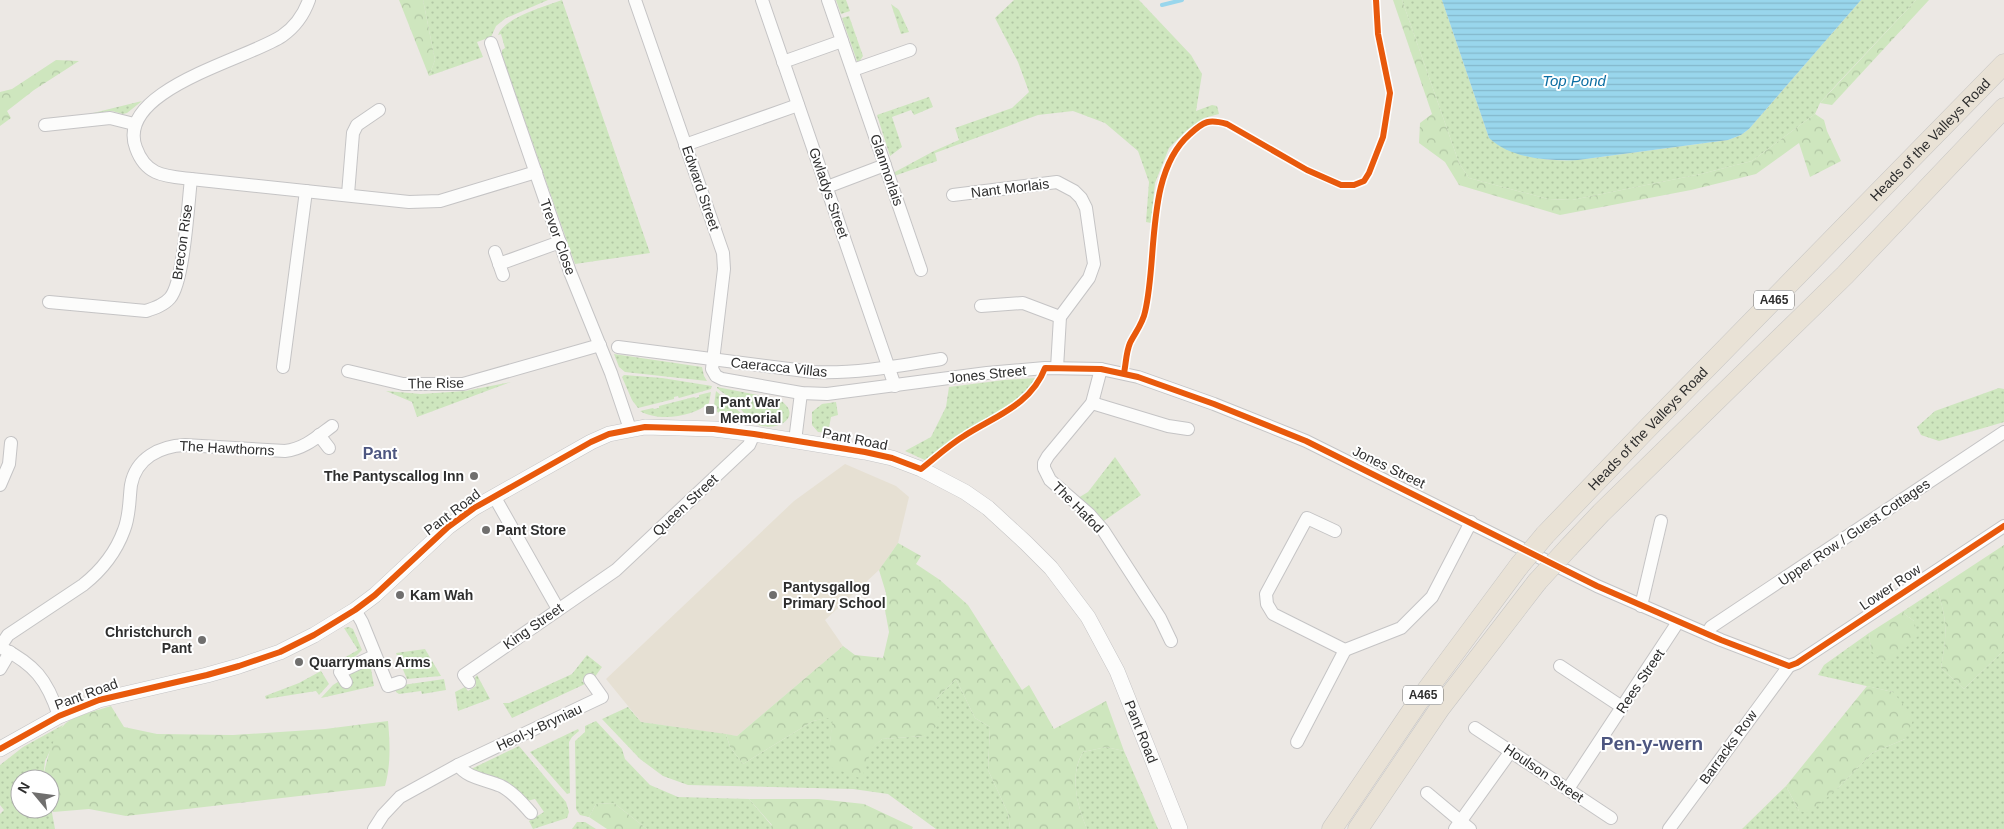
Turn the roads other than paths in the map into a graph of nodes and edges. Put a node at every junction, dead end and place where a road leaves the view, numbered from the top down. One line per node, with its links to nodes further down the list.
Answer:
1 (309, 0): 14 (street)
2 (635, 0): 16 (street, Edward Street)
3 (762, 0): 8 (street, Gwladys Street)
4 (828, 0): 5 (street, Glanmorlais)
5 (842, 41): 8 (street); 10 (street, Glanmorlais)
6 (491, 43): 18 (street, Trevor Close)
7 (910, 50): 10 (street)
8 (783, 62): 11 (street, Gwladys Street)
9 (2004, 64): 88 (highway, Heads of the Valleys Road / A465, bridge)
10 (854, 70): 17 (street, Glanmorlais)
11 (798, 105): 16 (street); 20 (street, Gwladys Street)
12 (2004, 108): 89 (highway, Heads of the Valleys Road / A465, bridge)
13 (379, 110): 22 (street)
14 (134, 124): 15 (street); 19 (street)
15 (44, 125)
16 (686, 145): 32 (street, Edward Street)
17 (885, 165): 20 (street); 26 (street, Glanmorlais)
18 (536, 172): 22 (street); 24 (street, Trevor Close)
19 (191, 179): 21 (street); 27 (street, Brecon Rise)
20 (827, 187): 35 (street, Gwladys Street)
21 (306, 191): 22 (street); 34 (street)
22 (348, 194)
23 (953, 195): 29 (street, Nant Morlais)
24 (560, 242): 25 (street); 30 (street, Trevor Close)
25 (499, 264)
26 (921, 270)
27 (48, 302)
28 (981, 306): 29 (street)
29 (1060, 317): 36 (street)
30 (600, 345): 38 (street, The Rise); 43 (street, Trevor Close)
31 (618, 347): 32 (street, Caeracca Villas)
32 (713, 359): 35 (street, Caeracca Villas); 40 (street, Jones Street)
33 (941, 359): 35 (street, Caeracca Villas)
34 (283, 367)
35 (890, 368): 39 (street, Gwladys Street)
36 (1057, 368): 37 (street, Jones Street); 39 (street, Jones Street)
37 (1101, 369): 41 (street, The Hafod); 54 (street, Jones Street)
38 (348, 371)
39 (895, 386): 40 (street, Jones Street)
40 (801, 393): 48 (street)
41 (1092, 403): 44 (street); 63 (street, The Hafod)
42 (332, 426): 47 (street, The Hawthorns)
43 (630, 429): 46 (street, Pant Road); 52 (street, Pant Road)
44 (1188, 429)
45 (2004, 432): 62 (street, Upper Row / Guest Cottages)
46 (754, 434): 48 (street, Pant Road); 57 (street, Queen Street)
47 (319, 435): 50 (street); 64 (street, The Hawthorns)
48 (795, 441): 87 (street, Pant Road)
49 (11, 443): 51 (street)
50 (329, 448)
51 (0, 485)
52 (494, 496): 59 (street); 60 (street, Pant Road)
53 (1661, 521): 58 (street)
54 (1471, 522): 58 (street, Jones Street); 65 (street)
55 (2004, 526): 68 (street, Lower Row)
56 (1335, 531): 65 (street)
57 (611, 574): 59 (street, King Street)
58 (1641, 606): 61 (street, Jones Street)
59 (558, 609): 73 (street, King Street)
60 (355, 610): 66 (street); 75 (street, Pant Road)
61 (1678, 622): 62 (street, Jones Street); 74 (street, Rees Street)
62 (1707, 634): 68 (street, Jones Street)
63 (1171, 641)
64 (3, 648): 69 (street, The Hawthorns); 75 (street)
65 (1345, 650): 77 (street)
66 (374, 656): 71 (street); 72 (street)
67 (1560, 666): 74 (street)
68 (1789, 666): 90 (street, Barracks Row)
69 (0, 669)
70 (590, 680): 80 (street, Heol-y-Bryniau)
71 (346, 682)
72 (400, 682)
73 (469, 682)
74 (1622, 707): 81 (street, Rees Street)
75 (59, 716): 78 (street, Pant Road)
76 (1476, 728): 79 (street, Houlson Street)
77 (1297, 742)
78 (0, 749)
79 (1511, 751): 81 (street, Houlson Street); 85 (street)
80 (458, 765): 83 (street); 86 (street, Heol-y-Bryniau)
81 (1568, 788): 84 (street, Houlson Street)
82 (1428, 793): 85 (street)
83 (531, 813)
84 (1611, 818)
85 (1462, 826)
86 (374, 829)
87 (1180, 829)
88 (1332, 829)
89 (1358, 829)
90 (1668, 829)

